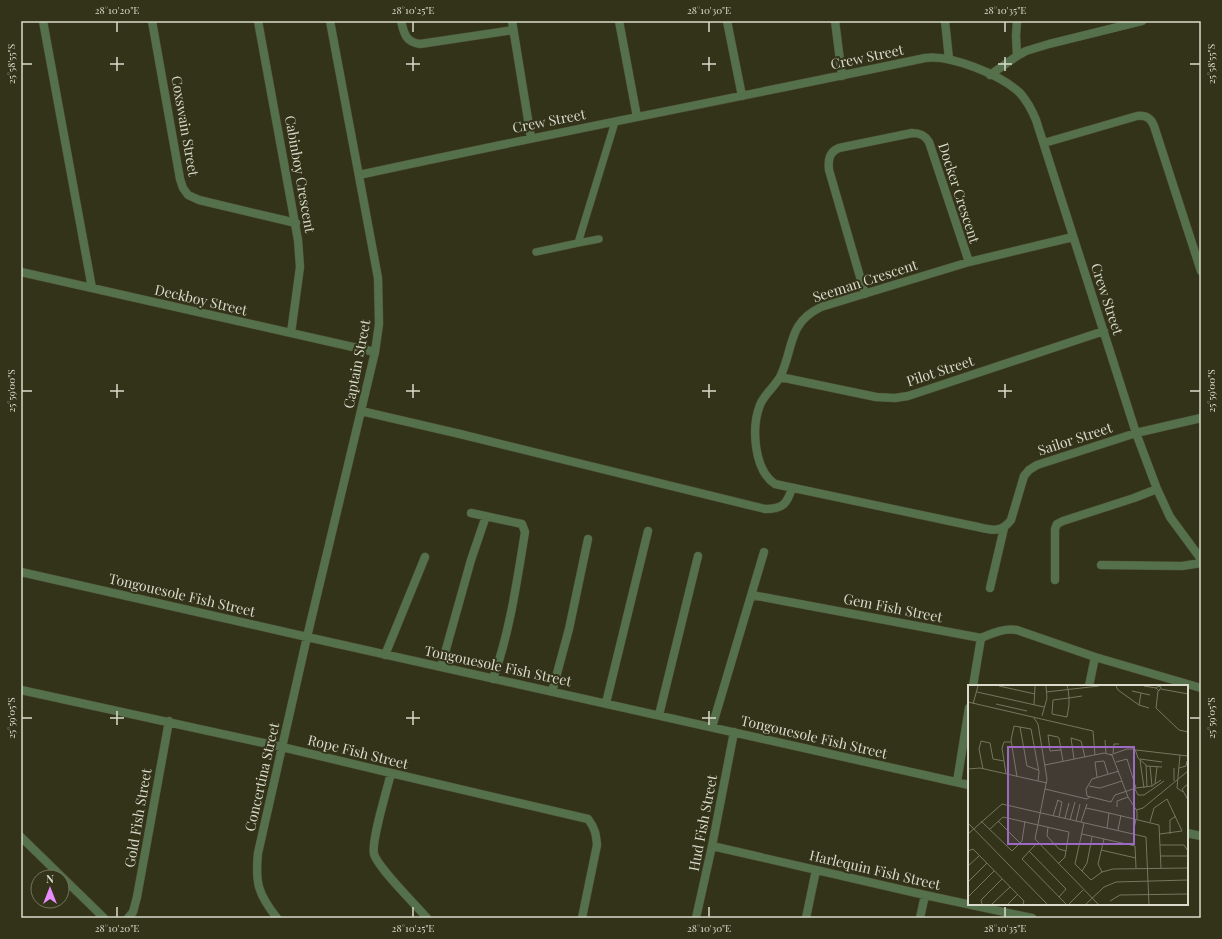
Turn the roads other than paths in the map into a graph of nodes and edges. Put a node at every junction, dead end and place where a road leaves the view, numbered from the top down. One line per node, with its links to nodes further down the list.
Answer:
1 (43, 21): 32 (street)
2 (152, 21): 24 (street, Coxswain Street)
3 (258, 21): 24 (street, Cabinboy Crescent)
4 (330, 21): 23 (street, Captain Street)
5 (401, 21): 13 (street)
6 (512, 21): 13 (street)
7 (619, 21): 19 (street)
8 (727, 21): 18 (street)
9 (835, 21): 17 (street)
10 (944, 21): 15 (street)
11 (1017, 21): 14 (street)
12 (1142, 21): 14 (street)
13 (513, 30): 21 (street)
14 (1017, 56): 16 (street)
15 (949, 59): 16 (street, Crew Street); 17 (street, Crew Street)
16 (990, 75): 22 (street, Crew Street)
17 (842, 76): 18 (street, Crew Street)
18 (742, 96): 19 (street, Crew Street)
19 (637, 117): 20 (street, Crew Street)
20 (615, 122): 21 (street, Crew Street); 27 (lane)
21 (531, 138): 23 (street, Crew Street)
22 (1044, 143): 25 (street, Crew Street); 30 (street)
23 (359, 175): 36 (street, Captain Street)
24 (296, 223): 35 (street, Cabinboy Crescent)
25 (1073, 237): 29 (street, Seeman Crescent); 34 (street, Crew Street)
26 (599, 239): 27 (lane)
27 (578, 243): 28 (lane)
28 (536, 252)
29 (969, 262): 33 (street, Seeman Crescent); 33 (street, Docker Crescent)
30 (1201, 271)
31 (21, 272): 32 (street, Deckboy Street)
32 (92, 288): 35 (street, Deckboy Street)
33 (865, 294): 37 (street, Seeman Crescent)
34 (1104, 331): 37 (street, Pilot Street); 40 (street, Crew Street)
35 (291, 334): 36 (street, Deckboy Street)
36 (375, 352): 38 (street, Captain Street)
37 (780, 377): 41 (street, Seeman Crescent)
38 (361, 412): 41 (street); 58 (street, Captain Street)
39 (1201, 418): 40 (street, Sailor Street)
40 (1136, 433): 42 (street, Crew Street); 45 (street, Sailor Street)
41 (792, 488): 45 (street, Seeman Crescent)
42 (1157, 489): 51 (street, Crew Street); 55 (street)
43 (471, 513): 44 (street)
44 (486, 516): 62 (street); 63 (street)
45 (1004, 528): 56 (street)
46 (648, 531): 69 (street)
47 (588, 539): 68 (street)
48 (764, 552): 57 (street)
49 (698, 556): 71 (street)
50 (424, 557): 60 (street)
51 (1201, 559)
52 (1201, 563): 53 (street)
53 (1101, 565)
54 (21, 572): 58 (street, Tongouesole Fish Street)
55 (1055, 580)
56 (990, 588)
57 (752, 594): 59 (street, Gem Fish Street); 73 (street)
58 (307, 637): 60 (street, Tongouesole Fish Street); 75 (street, Concertina Street)
59 (981, 638): 61 (street); 64 (street)
60 (385, 655): 62 (street, Tongouesole Fish Street)
61 (1095, 656): 65 (street); 66 (street)
62 (441, 667): 63 (street, Tongouesole Fish Street)
63 (493, 679): 68 (street, Tongouesole Fish Street)
64 (973, 685)
65 (1089, 685)
66 (1201, 688)
67 (21, 690): 72 (street, Rope Fish Street)
68 (552, 692): 69 (street, Tongouesole Fish Street)
69 (606, 703): 71 (street, Tongouesole Fish Street)
70 (968, 714): 77 (street)
71 (659, 715): 73 (street, Tongouesole Fish Street)
72 (169, 721): 75 (street, Rope Fish Street); 90 (street, Gold Fish Street)
73 (712, 727): 74 (street, Tongouesole Fish Street)
74 (734, 732): 77 (street, Tongouesole Fish Street); 82 (street, Hud Fish Street)
75 (282, 746): 76 (street, Rope Fish Street); 91 (street, Concertina Street)
76 (391, 773): 92 (street); 93 (street, Rope Fish Street)
77 (956, 782): 78 (street, Tongouesole Fish Street)
78 (968, 785)
79 (1188, 833): 80 (street)
80 (1201, 836)
81 (21, 837): 83 (street)
82 (712, 846): 84 (street, Harlequin Fish Street); 94 (street, Hud Fish Street)
83 (54, 869)
84 (816, 870): 86 (street, Harlequin Fish Street); 95 (street)
85 (70, 885): 89 (street)
86 (925, 895): 87 (street, Harlequin Fish Street); 96 (street)
87 (968, 904)
88 (972, 905): 97 (street, Harlequin Fish Street)
89 (104, 918)
90 (128, 918)
91 (277, 918)
92 (427, 918)
93 (582, 918)
94 (696, 918)
95 (806, 918)
96 (920, 918)
97 (1032, 918)

